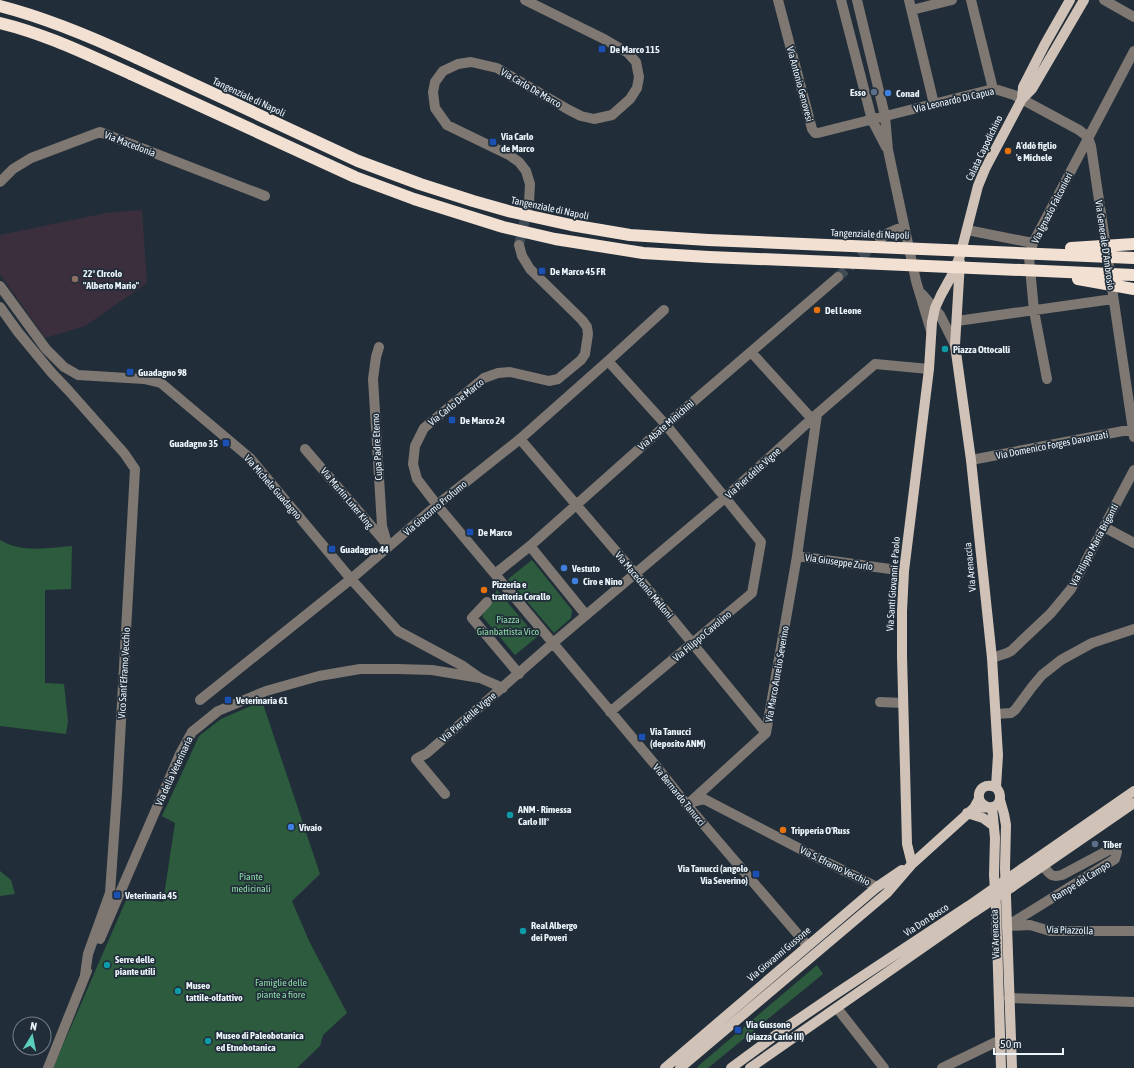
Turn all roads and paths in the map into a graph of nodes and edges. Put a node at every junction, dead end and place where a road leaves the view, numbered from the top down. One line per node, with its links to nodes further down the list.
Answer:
1 (525, 0): 24 (street, Via Carlo De Marco)
2 (778, 0): 19 (street, Via Antonio Genovesi)
3 (841, 0): 19 (street)
4 (857, 0): 18 (street)
5 (952, 0): 10 (street)
6 (971, 0): 15 (street)
7 (1070, 0): 16 (main road, Calata Capodichino)
8 (1084, 0): 16 (main road, Calata Capodichino)
9 (1104, 0): 12 (street)
10 (911, 5): 17 (street)
11 (0, 6): 31 (highway, Tangenziale di Napoli, bridge)
12 (1134, 17)
13 (0, 23): 34 (highway, bridge)
14 (1134, 51): 20 (street, Via Ignazio Falconieri)
15 (993, 89): 16 (street, Via Leonardo Di Capua); 17 (street, Via Leonardo Di Capua)
16 (1022, 99): 20 (street); 26 (main road, Calata Capodichino)
17 (934, 104): 18 (street, Via Leonardo Di Capua)
18 (885, 116): 19 (street, Via Leonardo Di Capua); 21 (street)
19 (872, 120): 21 (street)
20 (1088, 137): 28 (street, Via Ignazio Falconieri); 40 (street, Via Generale D'Ambrosio)
21 (888, 150): 25 (street)
22 (0, 182): 23 (street, Via Macedonia)
23 (265, 196)
24 (529, 202)
25 (904, 226): 27 (street); 38 (street)
26 (967, 230): 28 (street); 32 (main road, Calata Capodichino)
27 (880, 239)
28 (1033, 243): 44 (street, Via Ignazio Falconieri)
29 (1134, 244): 31 (highway, bridge)
30 (519, 245): 61 (street, Via Carlo De Marco)
31 (1004, 252): 33 (highway, Tangenziale di Napoli, bridge)
32 (960, 256): 42 (main road, Calata Capodichino); 45 (main road, Calata Capodichino)
33 (1134, 258)
34 (1038, 271): 35 (highway, bridge); 39 (highway, bridge)
35 (1134, 275)
36 (838, 277): 49 (street, Via Abate Minichini)
37 (0, 286): 71 (street, Via Michele Guadagno)
38 (918, 287): 42 (street); 46 (street)
39 (1134, 289)
40 (1113, 299): 44 (street); 55 (street, Via Generale D'Ambrosio)
41 (0, 306): 103 (street, Vico Sant'Eframo Vecchio)
42 (935, 308): 46 (main road, Calata Capodichino); 47 (street)
43 (664, 310): 50 (street, Via Giacomo Profumo)
44 (1034, 311): 45 (street); 52 (street, Via Ignazio Falconieri)
45 (957, 321): 47 (main road, Calata Capodichino)
46 (931, 332): 51 (main road, Via Santi Giovanni e Paolo)
47 (956, 345): 58 (main road, Via Arenaccia)
48 (379, 347): 66 (street, Cupa Padre Eterno)
49 (751, 352): 53 (street); 54 (street, Via Abate Minichini)
50 (608, 361): 54 (street); 56 (street, Via Giacomo Profumo)
51 (929, 369): 53 (street, Via Pier delle Vigne); 68 (main road, Via Santi Giovanni e Paolo)
52 (1047, 379)
53 (815, 417): 60 (street, Via Pier delle Vigne); 67 (street, Via Marco Aurelio Severino)
54 (666, 425): 60 (street); 62 (street, Via Abate Minichini)
55 (1133, 432): 58 (street, Via Domenico Forges Davanzati)
56 (520, 439): 61 (street, Via Giacomo Profumo); 62 (street, Via Macedonio Melloni)
57 (305, 448): 66 (street, Via Martin Luter King)
58 (971, 460): 77 (main road, Via Arenaccia)
59 (1134, 470): 63 (street, Via Filippo Maria Briganti)
60 (726, 497): 69 (street, Via Pier delle Vigne); 76 (street, Via Filippo Cavolino)
61 (437, 505): 66 (street, Via Giacomo Profumo); 70 (street, Via Carlo De Marco)
62 (576, 505): 65 (street, Via Abate Minichini); 69 (street, Via Macedonio Melloni)
63 (1104, 526): 64 (street); 77 (street, Via Filippo Maria Briganti)
64 (1134, 542)
65 (530, 546): 70 (street, Via Abate Minichini); 73 (street)
66 (388, 547): 71 (street, Via Giacomo Profumo)
67 (797, 556): 68 (street, Via Giuseppe Zurlo); 86 (street, Via Marco Aurelio Severino)
68 (904, 571): 83 (main road, Via Santi Giovanni e Paolo)
69 (635, 573): 73 (street, Via Pier delle Vigne); 76 (street, Via Macedonio Melloni)
70 (495, 574): 75 (street, Via Carlo De Marco)
71 (351, 579): 79 (street, Via Michele Guadagno); 81 (street, Via Giacomo Profumo)
72 (487, 602): 78 (street)
73 (586, 615): 75 (street)
74 (1134, 629): 85 (street)
75 (553, 643): 78 (street); 84 (street, Via Bernardo Tanucci)
76 (693, 643): 84 (street, Via Filippo Cavolino); 86 (street, Via Macedonio Melloni)
77 (992, 658): 85 (main road, Via Arenaccia)
78 (519, 674): 80 (street, Via Pier delle Vigne)
79 (480, 678): 80 (street); 103 (street, Via della Veterinaria)
80 (503, 688): 89 (street, Via Pier delle Vigne)
81 (200, 700)
82 (880, 702): 83 (street)
83 (903, 703): 96 (main road, Via Santi Giovanni e Paolo)
84 (610, 712): 91 (street, Via Bernardo Tanucci)
85 (996, 714): 87 (main road, Via Arenaccia)
86 (766, 733): 91 (street, Via Marco Aurelio Severino)
87 (996, 787): 92 (main road); 93 (main road, Via Giovanni Gussone)
88 (1134, 791): 95 (main road, Via Don Bosco)
89 (445, 794)
90 (1134, 803): 95 (main road, Via Don Bosco)
91 (686, 805): 97 (street, Via S. Eframo Vecchio); 101 (street, Via Bernardo Tanucci)
92 (993, 805): 93 (main road); 94 (main road, Via Arenaccia); 99 (main road, Via Arenaccia)
93 (973, 807): 94 (main road); 96 (main road, Via Giovanni Gussone)
94 (994, 826): 107 (main road, Via Arenaccia)
95 (1040, 862): 98 (main road, Via Don Bosco, bridge); 98 (main road, Via Don Bosco, bridge); 99 (street, Rampe del Campo)
96 (912, 864): 97 (main road, Via Giovanni Gussone); 102 (main road, Via Giovanni Gussone)
97 (877, 887): 101 (main road, Via Giovanni Gussone)
98 (971, 910): 106 (main road, Via Don Bosco); 111 (main road, Via Don Bosco)
99 (1007, 926): 100 (street, Via Piazzolla); 104 (main road, Via Arenaccia)
100 (1134, 930)
101 (807, 945): 102 (main road); 109 (main road, Via Giovanni Gussone)
102 (815, 955): 110 (main road, Via Giovanni Gussone)
103 (85, 975): 108 (street, Via della Veterinaria)
104 (1010, 998): 105 (street); 116 (main road, Via Arenaccia)
105 (1134, 1002)
106 (837, 1008): 112 (main road, Via Don Bosco); 113 (street)
107 (1000, 1040): 114 (street); 115 (main road, Via Arenaccia)
108 (48, 1068)
109 (665, 1068)
110 (680, 1068)
111 (731, 1068)
112 (750, 1068)
113 (884, 1068)
114 (942, 1068)
115 (1001, 1068)
116 (1012, 1068)

